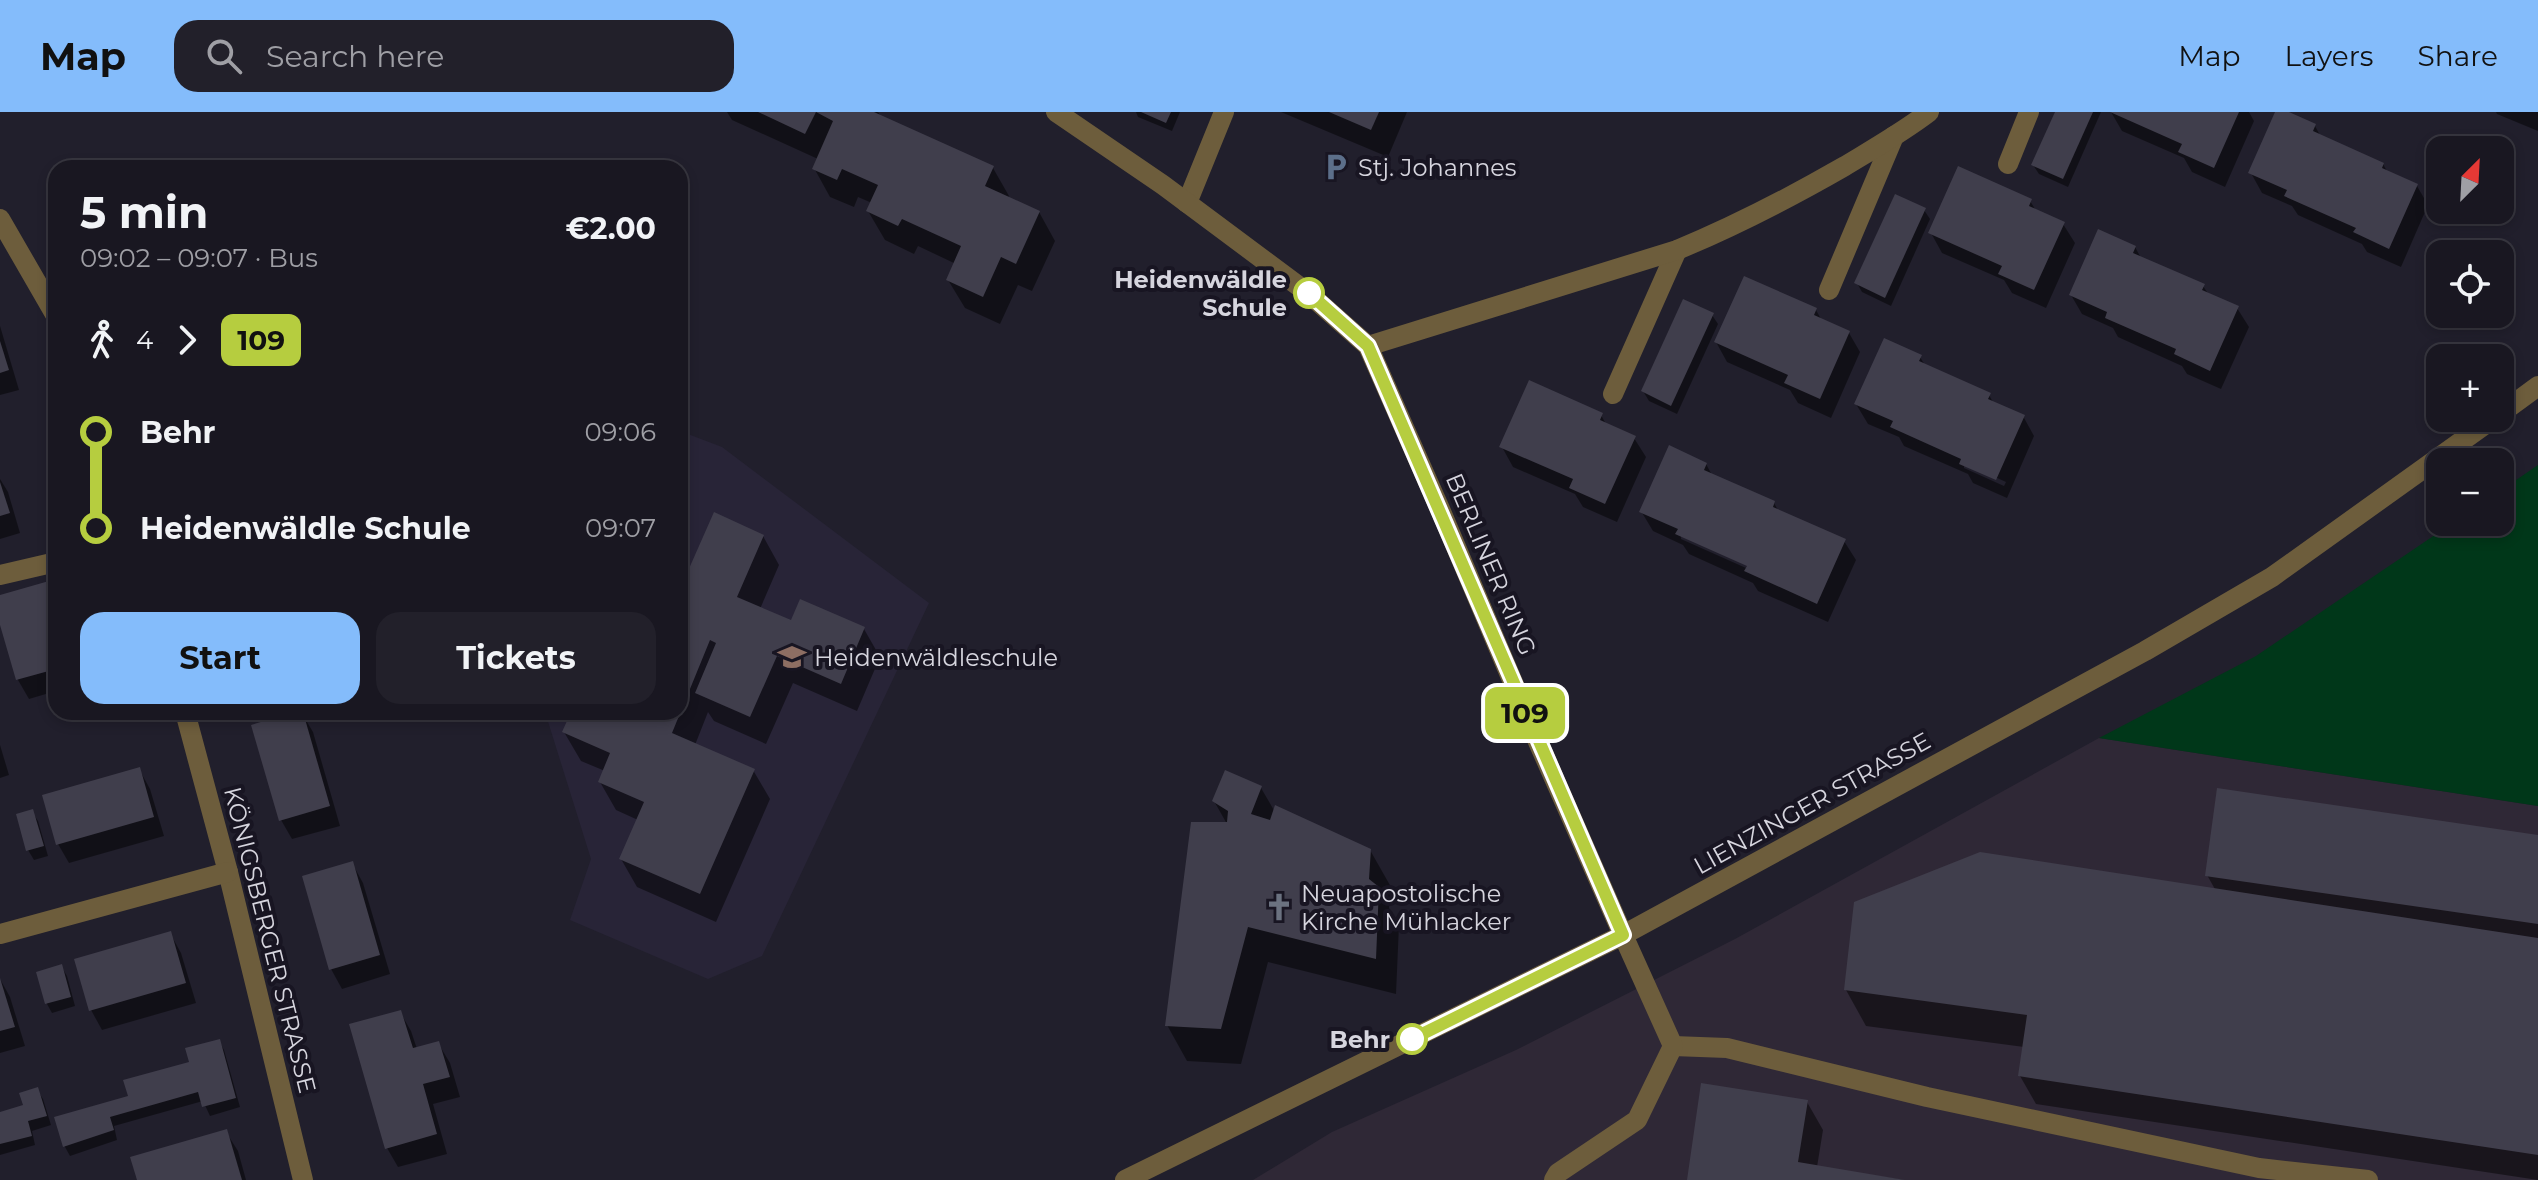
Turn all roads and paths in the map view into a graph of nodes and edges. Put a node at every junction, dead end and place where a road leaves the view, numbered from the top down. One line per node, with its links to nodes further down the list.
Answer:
1 (1056, 112): 7 (street, BERLINER RING)
2 (1224, 112): 7 (street)
3 (1929, 112): 5 (street)
4 (2029, 112): 6 (street)
5 (1894, 136): 9 (street); 10 (street)
6 (2008, 164)
7 (1187, 203): 12 (street, BERLINER RING)
8 (0, 219): 11 (street)
9 (1677, 250): 12 (street); 14 (street)
10 (1829, 290)
11 (48, 302)
12 (1368, 346): 22 (street, BERLINER RING)
13 (2538, 386): 15 (street)
14 (1613, 394)
15 (2514, 404)
16 (2474, 432): 22 (street, LIENZINGER STRASSE)
17 (48, 564): 18 (street)
18 (0, 575)
19 (187, 720): 20 (street, KÖNIGSBERGER STRASSE)
20 (228, 872): 21 (street); 24 (street, KÖNIGSBERGER STRASSE)
21 (0, 934)
22 (1623, 935): 23 (street, BERLINER RING); 25 (street, LIENZINGER STRASSE)
23 (1673, 1046): 26 (street); 27 (street)
24 (303, 1180)
25 (1125, 1180)
26 (1554, 1180)
27 (2368, 1180)

